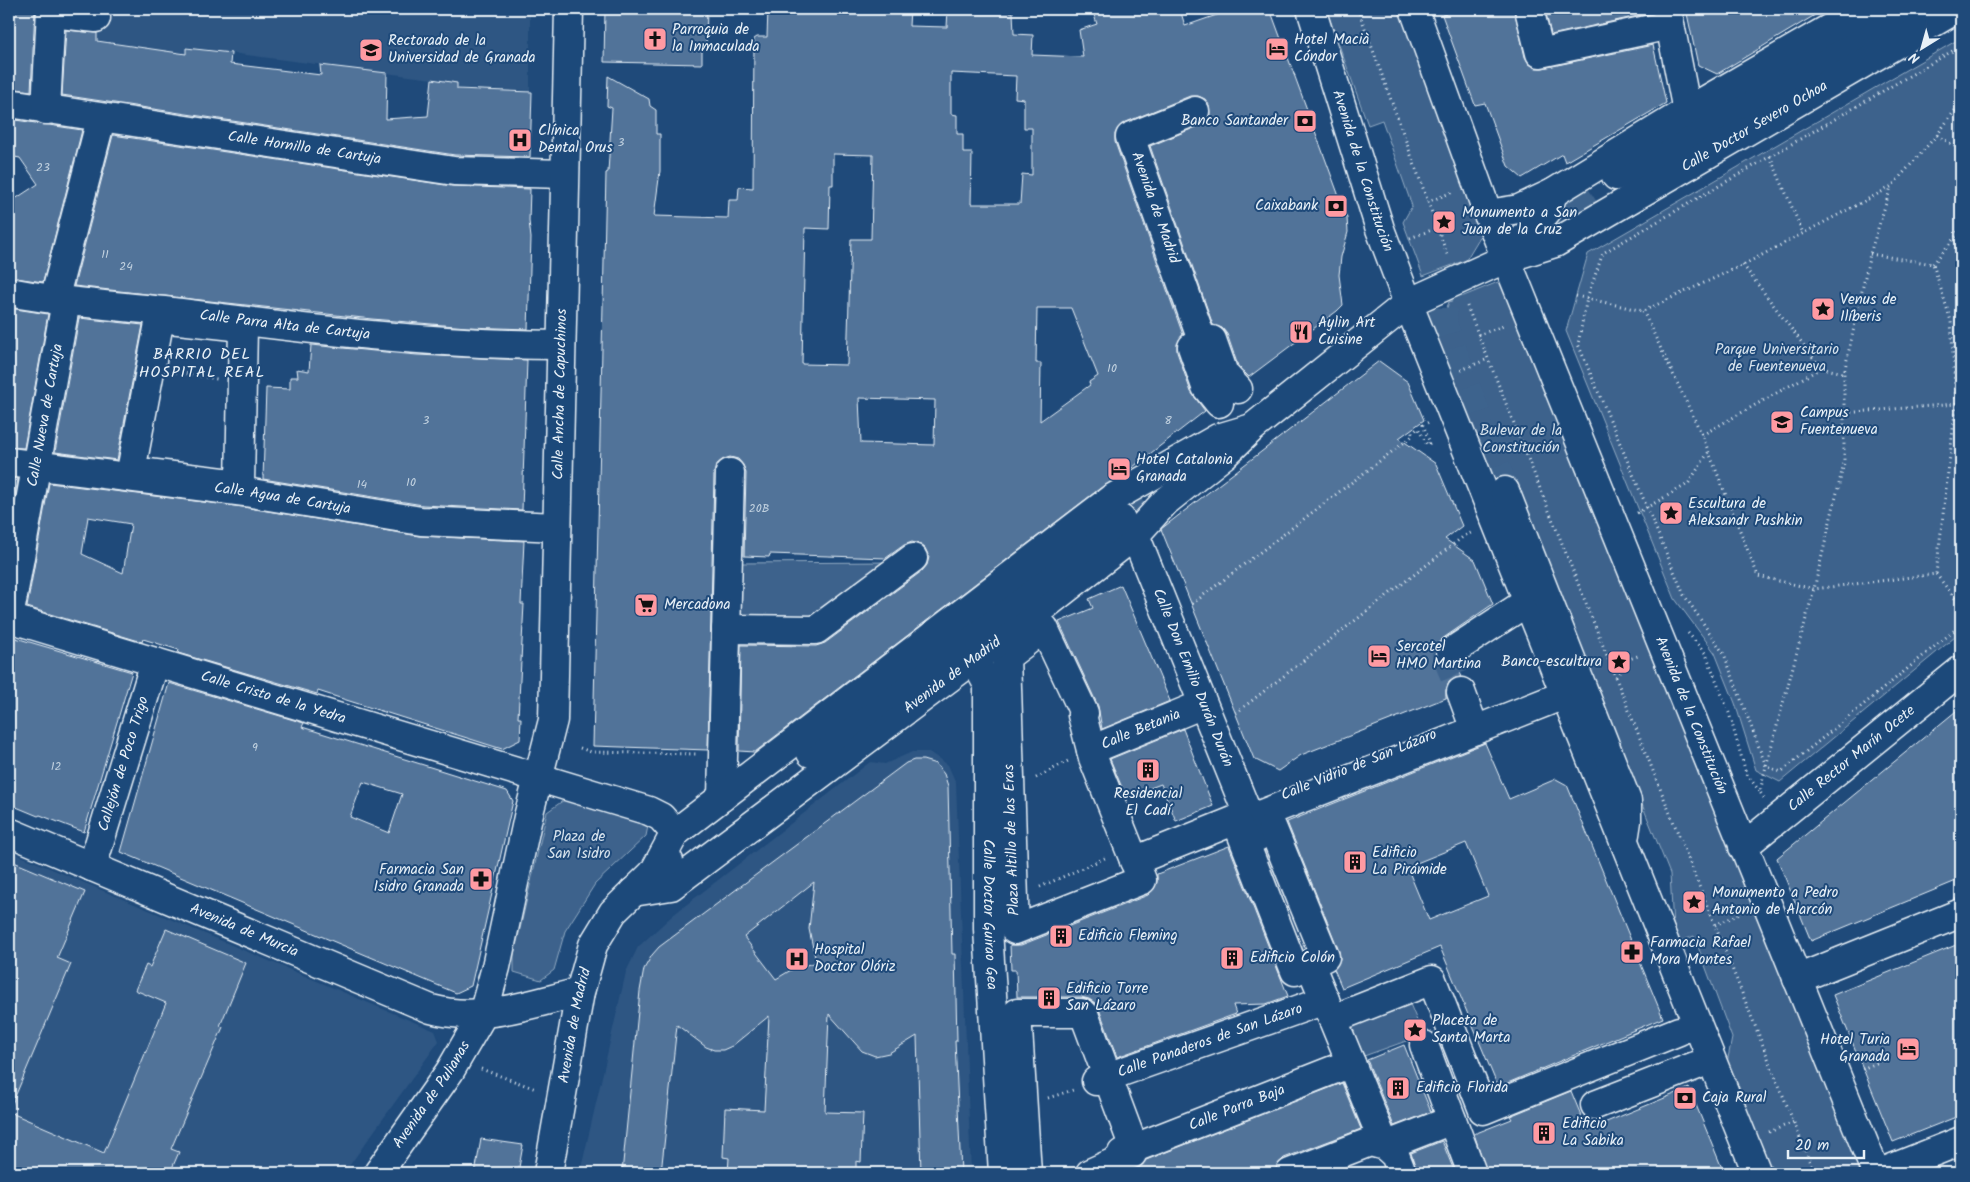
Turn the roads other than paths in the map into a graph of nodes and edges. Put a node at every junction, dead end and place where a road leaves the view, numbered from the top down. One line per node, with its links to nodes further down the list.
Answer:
1 (569, 9): 16 (street, Calle Ancha de Capuchinos)
2 (1311, 9): 25 (street, Avenida de la Constitución)
3 (1414, 9): 19 (street, Avenida de la Constitución)
4 (1529, 9): 9 (street)
5 (1863, 9): 14 (street)
6 (1908, 9): 17 (street, Calle Doctor Severo Ochoa)
7 (1954, 9): 20 (street, Calle Doctor Severo Ochoa)
8 (51, 11): 10 (street); 12 (street)
9 (1668, 17): 14 (street)
10 (96, 18)
11 (9, 103): 12 (street, Calle Hornillo de Cartuja)
12 (46, 110): 15 (street, Calle Hornillo de Cartuja)
13 (1195, 111): 29 (street, Avenida de Madrid)
14 (1687, 111): 18 (street)
15 (101, 118): 16 (street, Calle Hornillo de Cartuja); 24 (street, Calle Nueva de Cartuja)
16 (564, 174): 27 (street, Calle Ancha de Capuchinos)
17 (1593, 189)
18 (1553, 193): 19 (street); 21 (street)
19 (1488, 214): 21 (street, Avenida de la Constitución)
20 (1554, 243): 21 (street, Calle Doctor Severo Ochoa); 22 (street, Calle Doctor Severo Ochoa)
21 (1507, 258): 22 (street, Avenida de la Constitución); 25 (street)
22 (1519, 288): 56 (street, Avenida de la Constitución)
23 (9, 292): 24 (street, Calle Parra Alta de Cartuja)
24 (60, 300): 26 (street, Calle Parra Alta de Cartuja); 31 (street, Calle Nueva de Cartuja)
25 (1408, 303): 30 (street, Avenida de Madrid); 38 (street, Avenida de la Constitución)
26 (249, 322): 27 (street, Calle Parra Alta de Cartuja); 34 (street)
27 (561, 345): 35 (street, Calle Ancha de Capuchinos)
28 (242, 383): 28 (street)
29 (1228, 396)
30 (1252, 428): 36 (street, Avenida de Madrid); 51 (street, Avenida de Madrid)
31 (22, 463): 34 (street, Calle Agua de Cartuja); 39 (street, Calle Nueva de Cartuja)
32 (730, 473): 40 (street)
33 (1505, 491): 55 (street)
34 (245, 492): 35 (street, Calle Agua de Cartuja)
35 (557, 527): 50 (street, Calle Ancha de Capuchinos)
36 (1128, 527): 42 (street, Avenida de Madrid); 52 (street, Calle Don Emilio Durán Durán); 59 (street, Avenida de Madrid)
37 (913, 558): 40 (street)
38 (1527, 602): 41 (street); 45 (street, Avenida de la Constitución)
39 (9, 618): 43 (street, Calle Cristo de la Yedra)
40 (726, 629): 51 (street)
41 (1451, 652)
42 (974, 658): 60 (street, Avenida de Madrid); 78 (street, Calle Doctor Guirao Gea)
43 (155, 662): 50 (street, Calle Cristo de la Yedra); 58 (street, Callejón de Poco Trigo)
44 (1961, 670): 56 (street, Calle Rector Marín Ocete)
45 (1562, 689): 48 (street, Calle Vidrio de San Lázaro); 55 (street, Avenida de la Constitución)
46 (1461, 692): 48 (street)
47 (1191, 709): 49 (street, Calle Betania)
48 (1473, 725): 52 (street, Calle Vidrio de San Lázaro)
49 (1091, 750): 57 (street, Plaza Altillo de las Eras); 57 (street, Plaza Altillo de las Eras)
50 (539, 779): 54 (street); 65 (street)
51 (722, 797): 54 (street, Avenida de Madrid)
52 (1251, 819): 57 (street, Calle Vidrio de San Lázaro); 64 (street, Calle Don Emilio Durán Durán)
53 (9, 832): 58 (street, Avenida de Murcia)
54 (675, 833): 59 (street, Avenida de Madrid)
55 (1623, 843): 84 (street, Avenida de la Constitución)
56 (1743, 847): 62 (street, Avenida de la Constitución)
57 (1134, 861)
58 (92, 867): 65 (street, Avenida de Murcia)
59 (654, 872): 60 (street, Avenida de Madrid)
60 (633, 892): 63 (street, Avenida de Madrid)
61 (1961, 913): 62 (street)
62 (1797, 979): 85 (street, Avenida de la Constitución)
63 (580, 992): 65 (street); 77 (street, Avenida de Madrid)
64 (1329, 1009): 68 (street); 70 (street, Calle Panaderos de San Lázaro); 71 (street, Calle Panaderos de San Lázaro)
65 (483, 1014): 76 (street, Avenida de Pulianas)
66 (1679, 1031): 71 (street)
67 (1424, 1044): 72 (street)
68 (1352, 1063): 74 (street); 75 (street, Calle Parra Baja)
69 (1695, 1066): 71 (street)
70 (1102, 1078): 75 (street); 79 (street)
71 (1589, 1089)
72 (1452, 1120): 74 (street); 83 (street)
73 (1961, 1141): 86 (street)
74 (1385, 1146): 81 (street); 82 (street)
75 (1128, 1158): 80 (street, Calle Parra Baja)
76 (378, 1173)
77 (548, 1173)
78 (1002, 1173)
79 (1027, 1173)
80 (1090, 1173)
81 (1290, 1173)
82 (1402, 1173)
83 (1472, 1173)
84 (1757, 1173)
85 (1876, 1173)
86 (1880, 1173)

